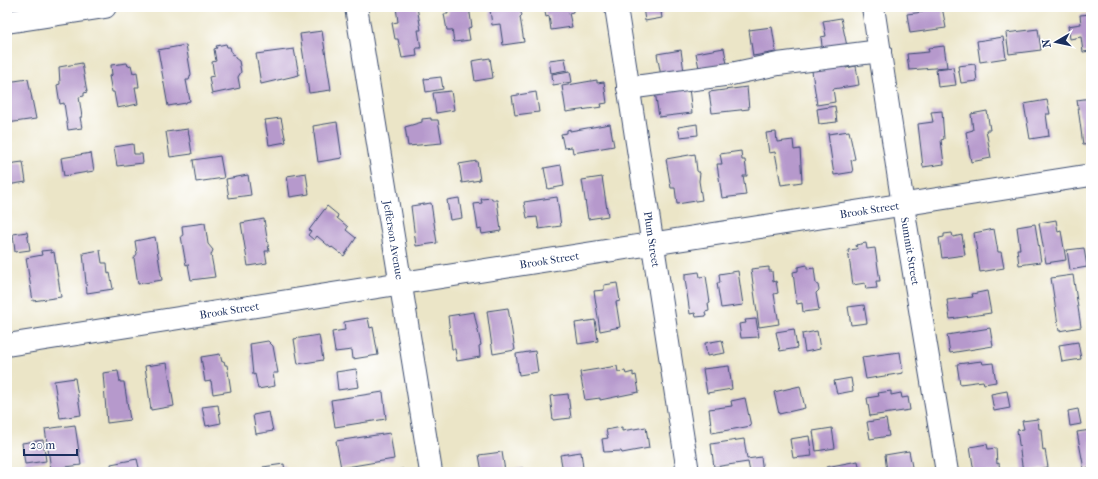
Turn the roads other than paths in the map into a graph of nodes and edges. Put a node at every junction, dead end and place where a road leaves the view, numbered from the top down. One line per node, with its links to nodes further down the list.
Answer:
1 (104, 7): 5 (street)
2 (356, 7): 11 (street, Jefferson Avenue)
3 (616, 7): 7 (street, Plum Street)
4 (873, 7): 6 (street, Summit Street)
5 (7, 22)
6 (880, 51): 7 (street); 9 (street, Summit Street)
7 (628, 88): 10 (street, Plum Street)
8 (1091, 175): 9 (street, Brook Street)
9 (903, 205): 10 (street, Brook Street); 15 (street, Summit Street)
10 (652, 244): 11 (street, Brook Street); 14 (street, Plum Street)
11 (400, 284): 12 (street, Brook Street); 13 (street, Jefferson Avenue)
12 (7, 345)
13 (431, 472)
14 (688, 472)
15 (947, 472)

